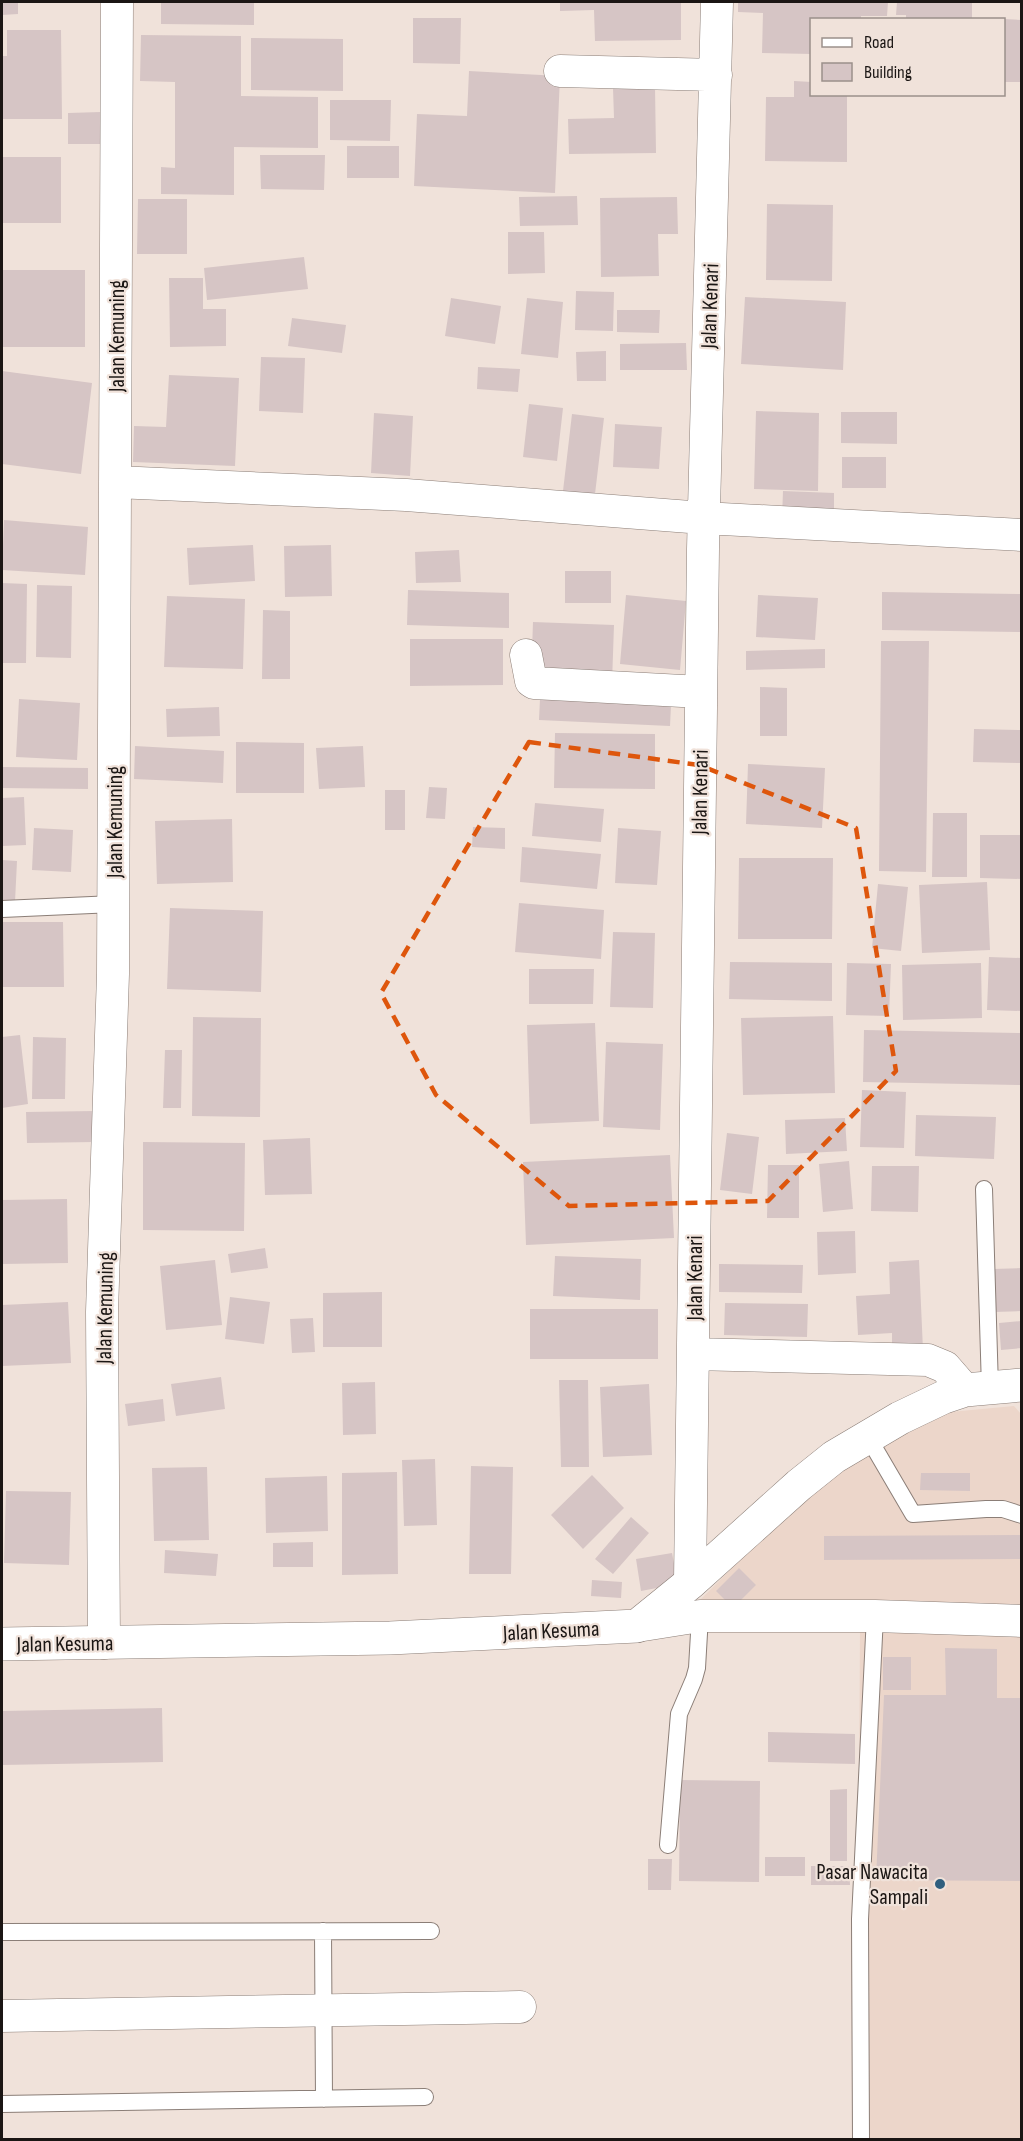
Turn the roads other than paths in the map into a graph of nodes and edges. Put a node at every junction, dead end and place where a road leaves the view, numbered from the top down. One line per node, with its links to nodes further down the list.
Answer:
1 (117, 2): 5 (street, Jalan Kemuning)
2 (717, 2): 4 (street, Jalan Kenari)
3 (560, 71): 4 (street)
4 (716, 75): 6 (street, Jalan Kenari)
5 (116, 491): 6 (street); 10 (street, Jalan Kemuning)
6 (703, 530): 7 (street); 9 (street, Jalan Kenari)
7 (1022, 535)
8 (526, 655): 9 (street)
9 (701, 692): 13 (street, Jalan Kenari)
10 (114, 904): 11 (lane); 22 (street, Jalan Kemuning)
11 (2, 909)
12 (984, 1189): 14 (lane)
13 (693, 1354): 14 (street); 17 (street, Jalan Kenari)
14 (992, 1388): 15 (street)
15 (868, 1437): 16 (lane); 17 (street)
16 (1022, 1515)
17 (690, 1583): 21 (street)
18 (700, 1616): 19 (street); 21 (street); 24 (lane)
19 (875, 1616): 20 (street); 34 (lane)
20 (1022, 1621)
21 (637, 1626): 22 (street, Jalan Kesuma)
22 (104, 1643): 23 (street, Jalan Kesuma)
23 (2, 1644)
24 (668, 1845)
25 (431, 1930): 26 (lane)
26 (322, 1931): 27 (lane); 29 (lane)
27 (2, 1932)
28 (520, 2007): 29 (street)
29 (323, 2010): 30 (street); 32 (lane)
30 (2, 2016)
31 (425, 2097): 32 (lane)
32 (324, 2099): 33 (lane)
33 (2, 2104)
34 (861, 2139)

